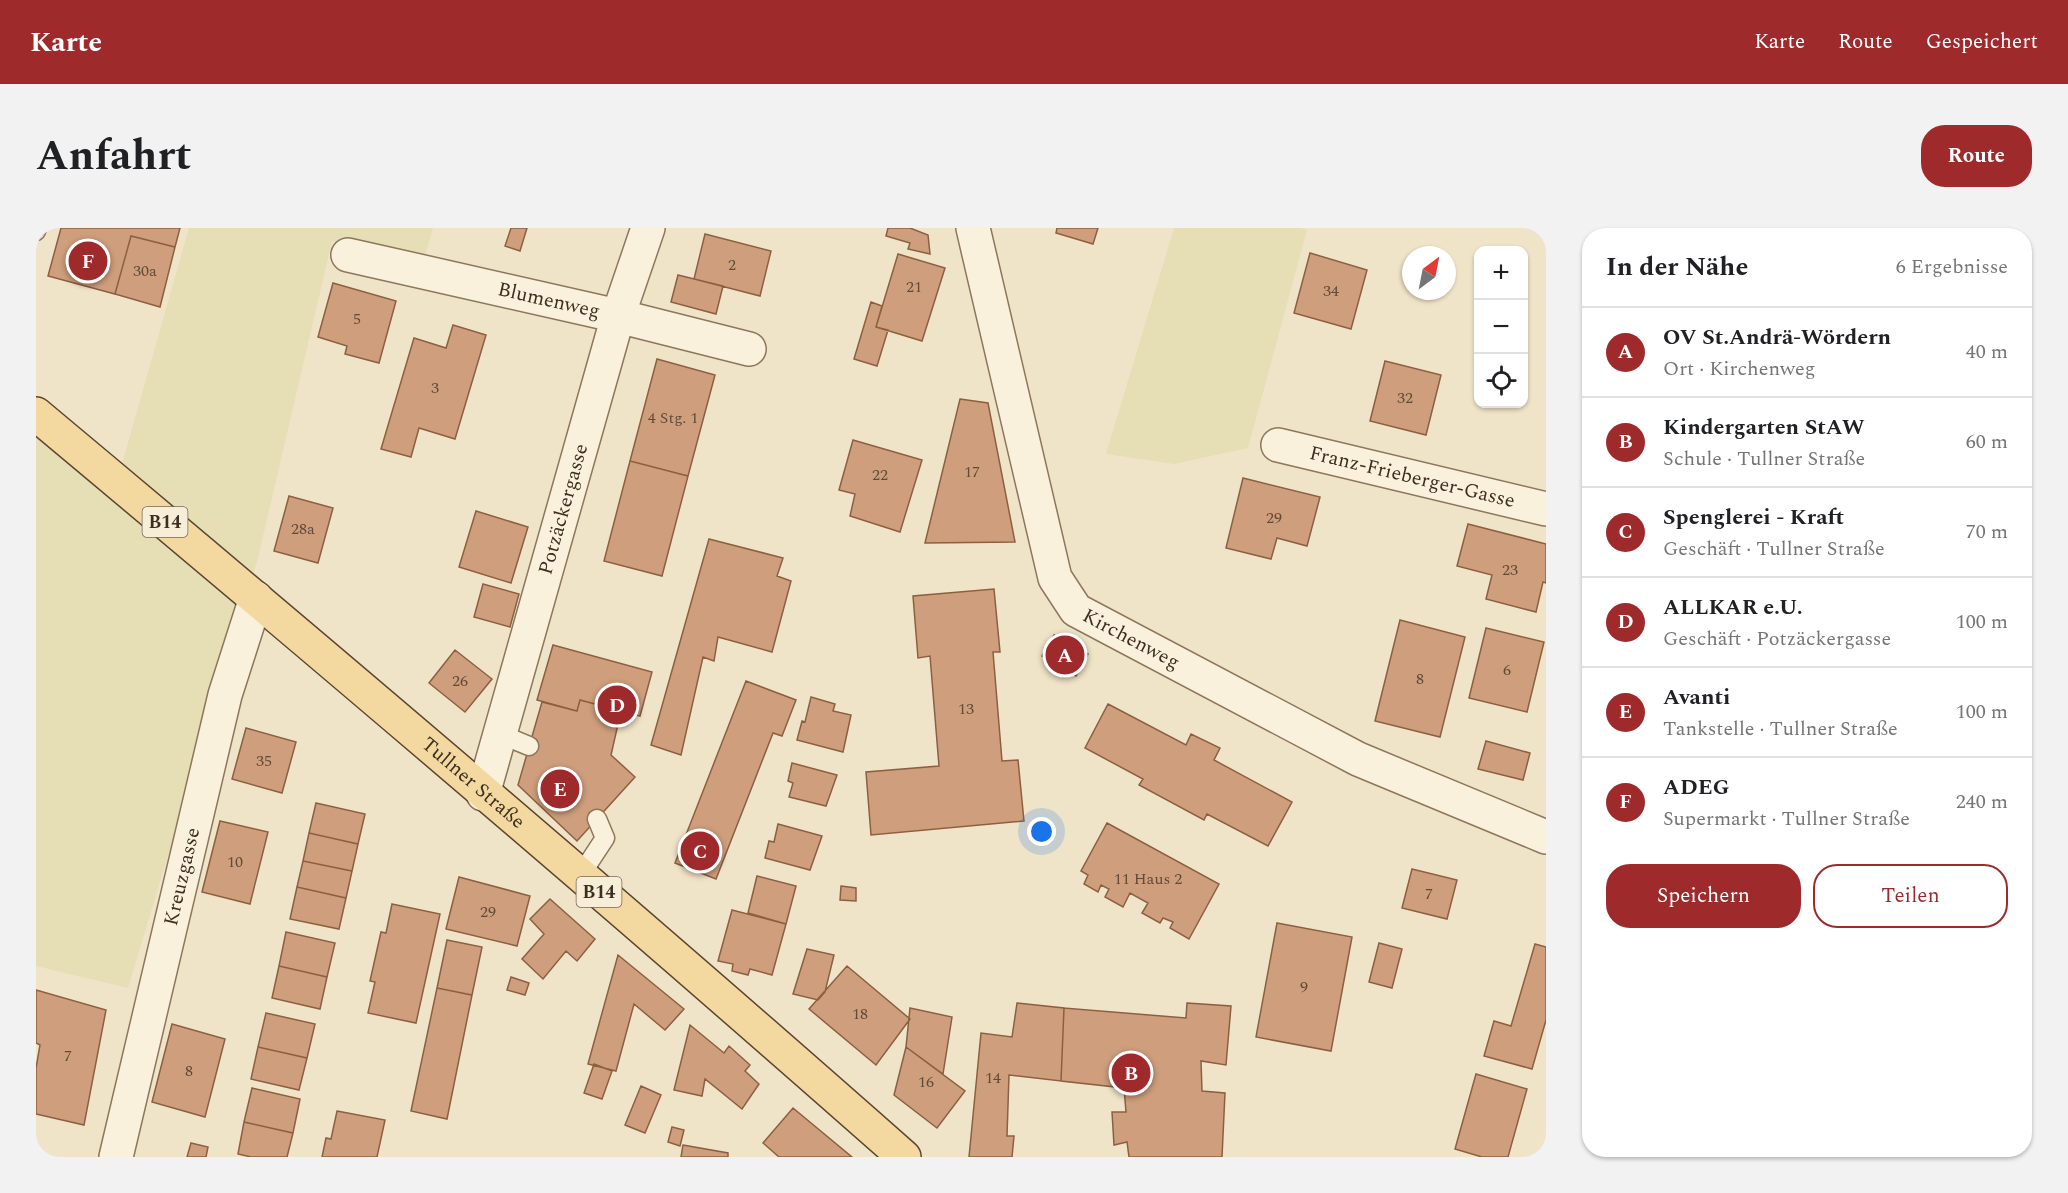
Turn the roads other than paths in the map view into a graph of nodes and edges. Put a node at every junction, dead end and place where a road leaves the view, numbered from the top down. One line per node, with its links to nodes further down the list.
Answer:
1 (648, 228): 4 (street, Potzäckergasse)
2 (973, 228): 12 (street, Kirchenweg)
3 (348, 255): 4 (street, Blumenweg)
4 (618, 316): 5 (street, Blumenweg); 10 (street, Potzäckergasse)
5 (749, 349)
6 (36, 414): 9 (main road, Tullner Straße / B14)
7 (1278, 445): 8 (street, Franz-Frieberger-Gasse)
8 (1546, 509)
9 (256, 598): 10 (main road, Tullner Straße / B14); 14 (street, Kreuzgasse)
10 (483, 794): 13 (main road, Tullner Straße / B14)
11 (597, 819): 13 (lane)
12 (1546, 837)
13 (580, 876): 15 (main road, Tullner Straße / B14)
14 (116, 1157)
15 (904, 1157)

